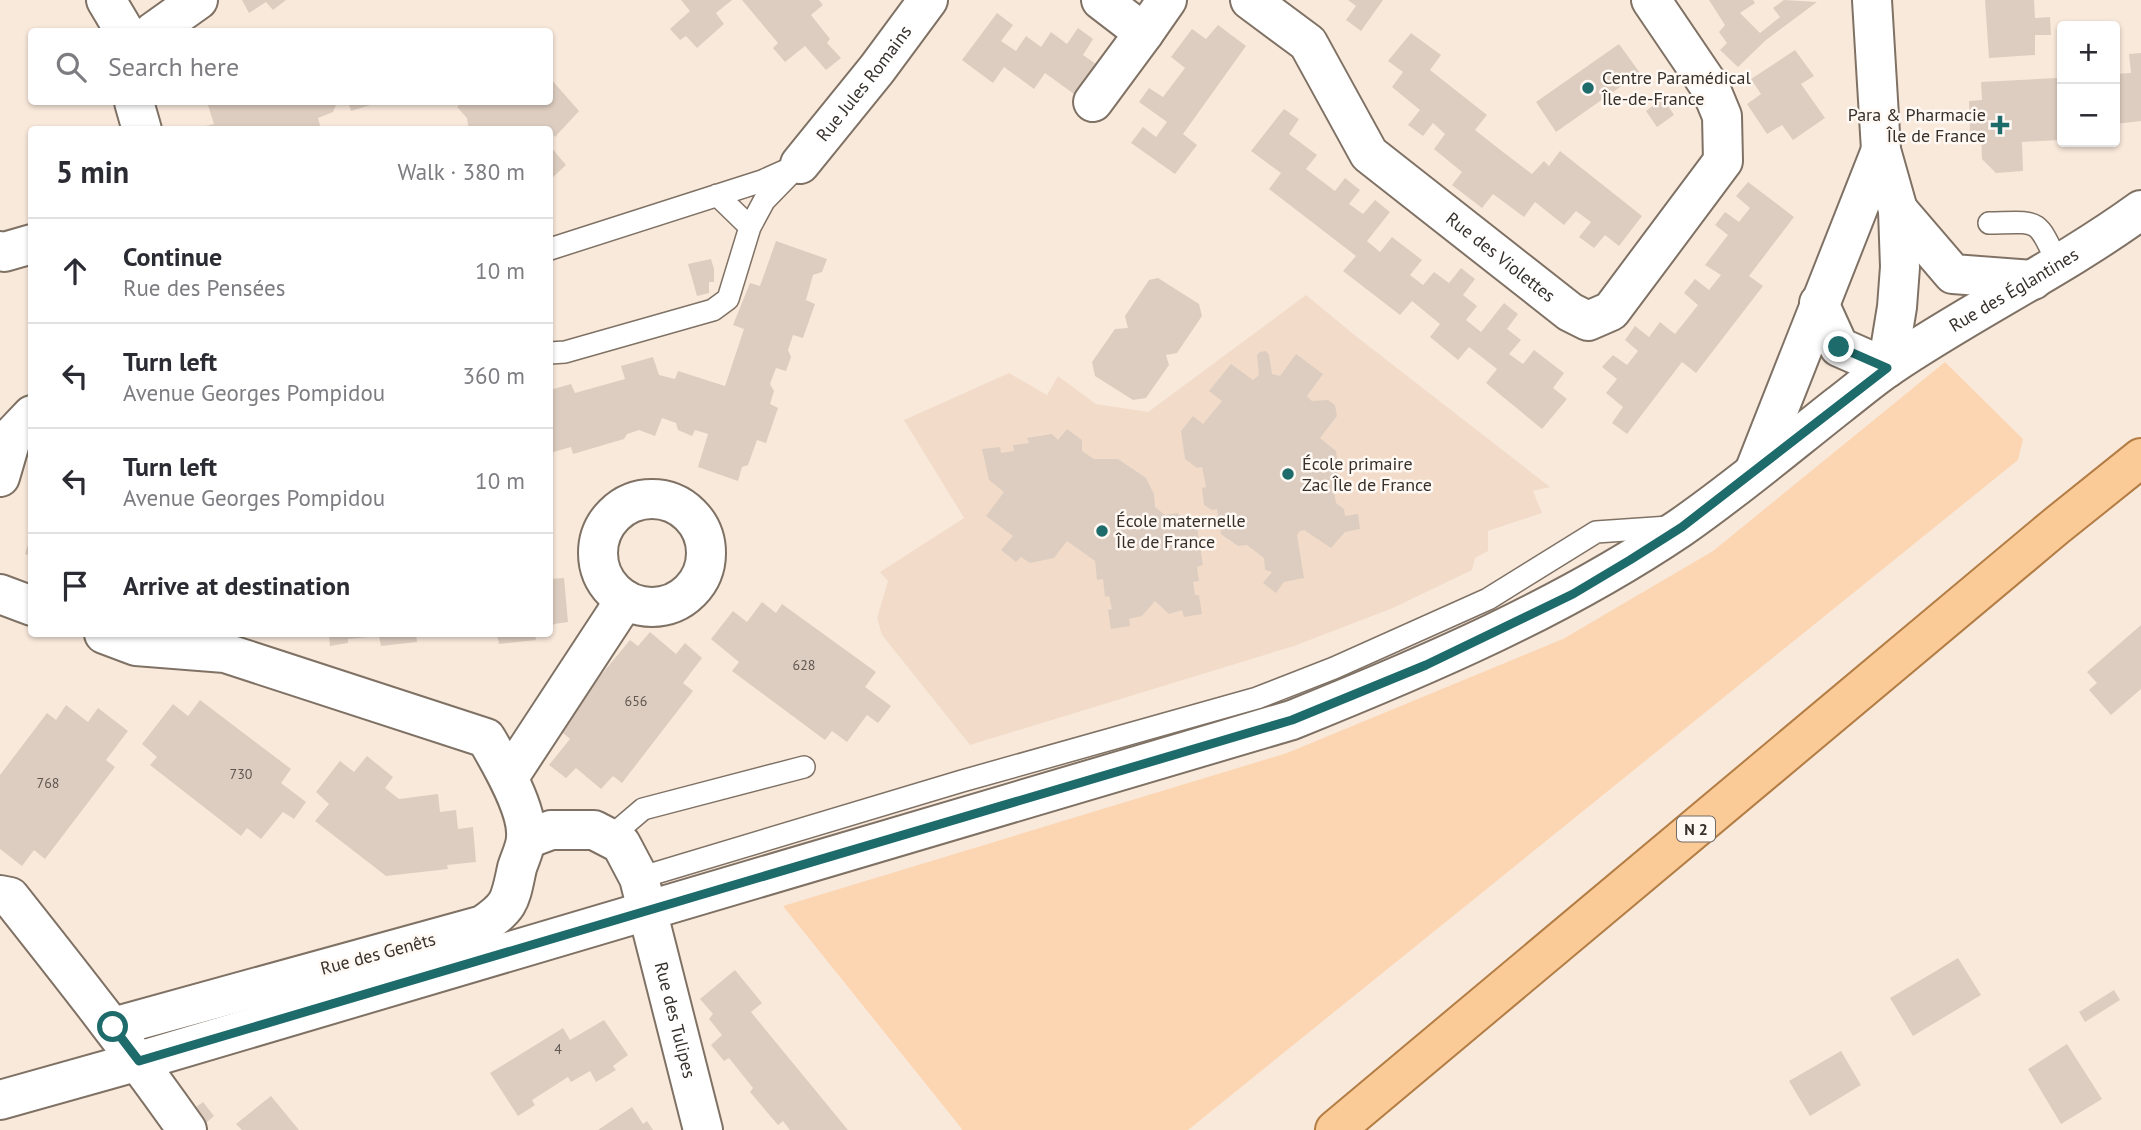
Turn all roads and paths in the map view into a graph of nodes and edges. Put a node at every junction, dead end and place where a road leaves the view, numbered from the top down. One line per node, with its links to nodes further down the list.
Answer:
1 (106, 0): 9 (street)
2 (198, 0): 10 (street)
3 (928, 0): 16 (street, Rue Jules Romains)
4 (1101, 0): 11 (street)
5 (1167, 0): 11 (street)
6 (1250, 0): 7 (street, Rue des Violettes)
7 (1651, 0)
8 (1872, 0): 15 (street)
9 (123, 28)
10 (159, 28)
11 (1144, 33): 12 (street)
12 (1093, 103)
13 (135, 105): 14 (street)
14 (141, 126)
15 (1881, 150): 18 (street); 26 (street)
16 (800, 164): 17 (lane); 21 (lane)
17 (717, 195): 21 (lane); 23 (lane)
18 (1898, 210): 25 (street); 28 (street)
19 (2141, 210): 25 (street, Rue des Églantines)
20 (1989, 223): 25 (lane)
21 (750, 227): 27 (lane)
22 (28, 245): 24 (street)
23 (553, 247)
24 (0, 251)
25 (2046, 272): 28 (street, Rue des Églantines)
26 (1819, 303): 28 (street); 31 (street)
27 (553, 353)
28 (1887, 368): 31 (street, Rue des Églantines)
29 (28, 419): 32 (street)
30 (2141, 458): 48 (main road, N 2)
31 (1754, 472): 41 (street, Rue des Églantines)
32 (0, 477)
33 (0, 594): 35 (street)
34 (625, 600): 38 (street)
35 (28, 604)
36 (112, 637): 38 (street)
37 (804, 767): 39 (lane)
38 (509, 777): 40 (street)
39 (609, 838): 40 (street); 41 (street, Rue des Tulipes)
40 (527, 839): 43 (street, Rue des Genêts)
41 (643, 894): 44 (street, Rue des Églantines); 47 (street, Rue des Tulipes)
42 (0, 895): 43 (street)
43 (113, 1027): 44 (street)
44 (139, 1061): 45 (street, Rue des Églantines); 46 (street)
45 (0, 1100)
46 (187, 1130)
47 (703, 1130)
48 (1335, 1130)

